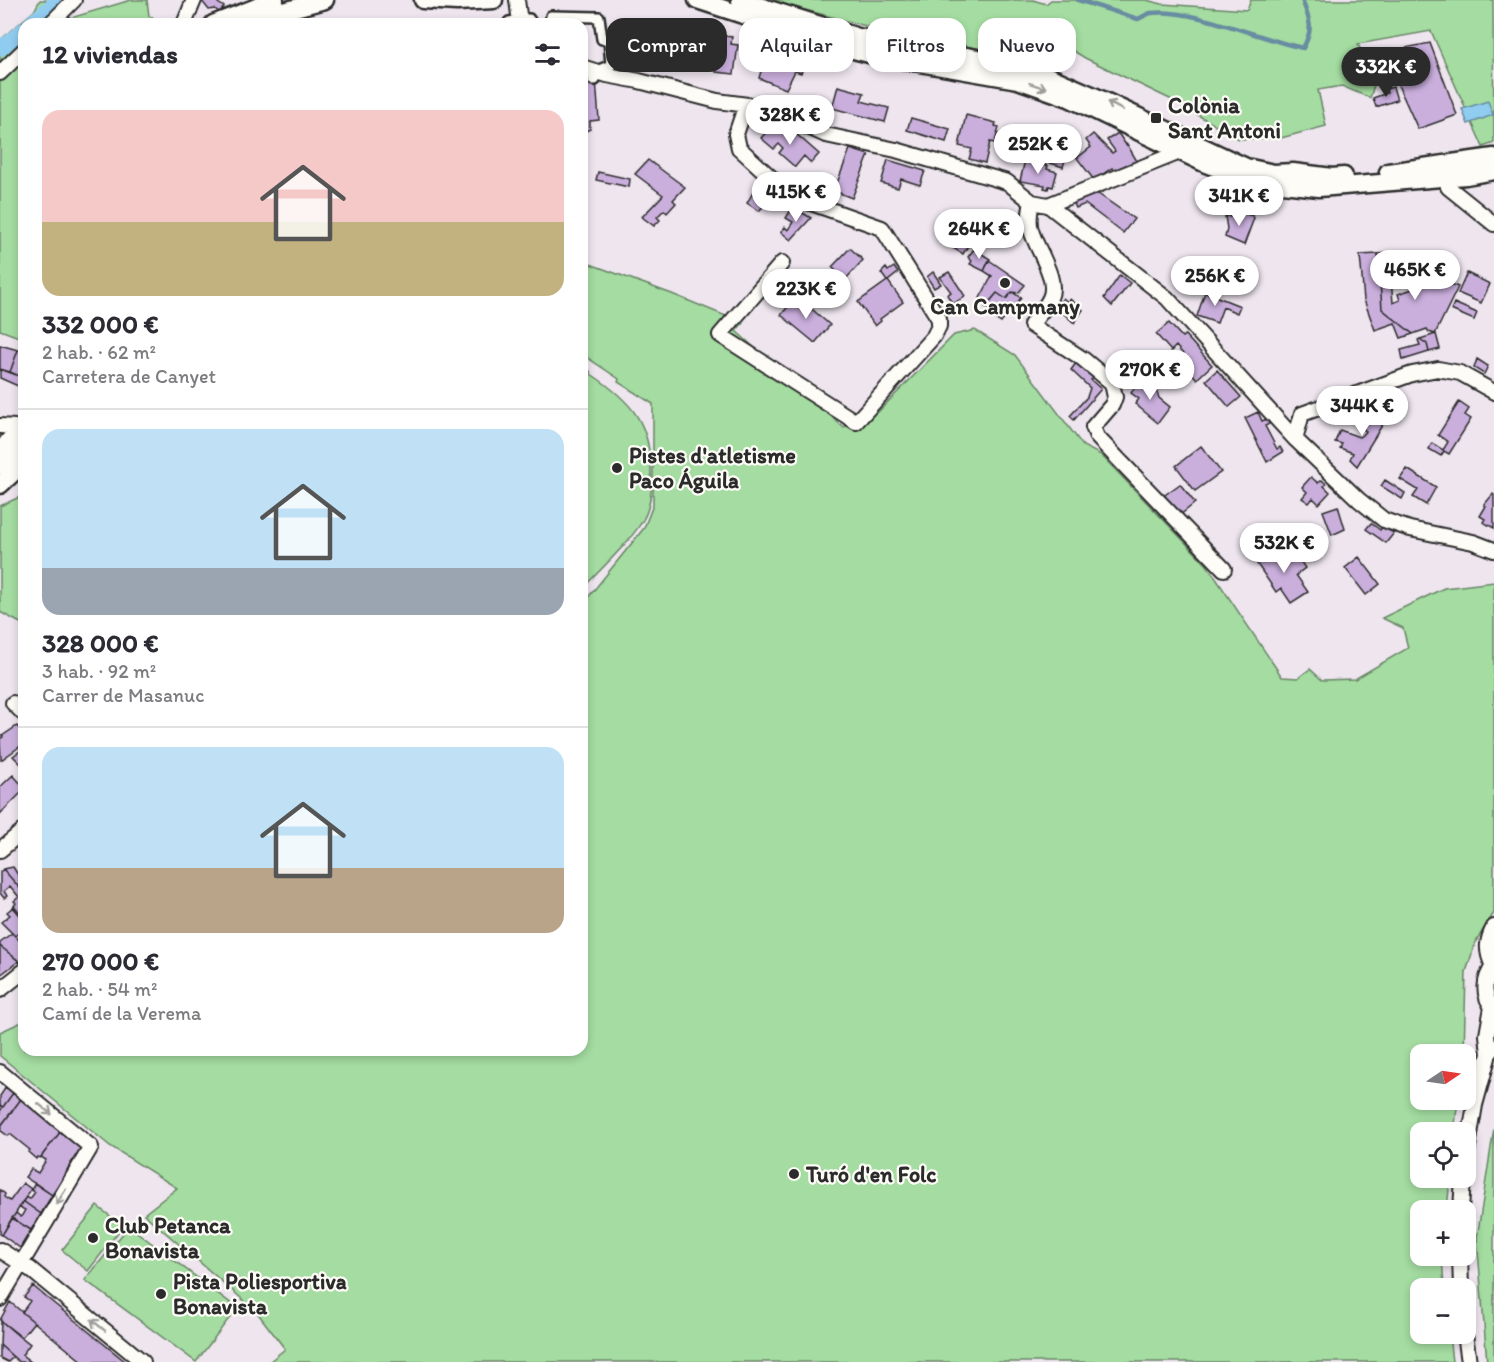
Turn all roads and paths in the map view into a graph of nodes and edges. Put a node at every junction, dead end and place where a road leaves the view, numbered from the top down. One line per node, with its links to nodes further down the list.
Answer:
1 (85, 0): 10 (street)
2 (194, 0): 12 (street)
3 (275, 0): 13 (street)
4 (325, 0): 14 (street)
5 (423, 0): 6 (street)
6 (494, 0)
7 (517, 0): 15 (street)
8 (697, 0): 23 (street, one-way to 23)
9 (740, 0): 26 (street, one-way to 9)
10 (72, 2): 11 (street)
11 (56, 18)
12 (186, 18)
13 (228, 18)
14 (263, 18)
15 (520, 18)
16 (551, 18): 19 (street)
17 (18, 56): 21 (street)
18 (588, 69): 19 (street)
19 (597, 71): 20 (street); 22 (street)
20 (588, 72)
21 (0, 73)
22 (746, 105): 30 (street); 33 (street)
23 (1180, 152): 26 (street); 29 (street); 31 (street)
24 (1494, 157): 28 (street)
25 (1494, 165): 29 (street)
26 (1246, 167): 28 (street)
27 (1494, 171): 29 (street)
28 (1388, 172): 29 (street)
29 (1447, 178): 32 (street)
30 (1032, 202): 31 (street); 40 (street)
31 (1048, 205): 36 (street)
32 (1494, 224)
33 (782, 263)
34 (1494, 392): 36 (street)
35 (0, 426): 37 (street)
36 (1295, 439): 39 (street)
37 (14, 460): 38 (street)
38 (0, 485)
39 (1494, 550)
40 (1224, 569)
41 (13, 703): 42 (street)
42 (18, 708)
43 (18, 835): 44 (street)
44 (0, 850)
45 (1494, 927): 46 (street)
46 (1494, 966): 49 (street)
47 (18, 976): 48 (street)
48 (0, 990)
49 (1493, 1008): 50 (street)
50 (1492, 1050): 52 (street)
51 (0, 1072): 54 (street, one-way to 54)
52 (1472, 1122)
53 (0, 1250): 54 (street)
54 (22, 1264): 55 (street); 57 (street, one-way to 54)
55 (0, 1299)
56 (1466, 1344): 58 (street)
57 (143, 1362)
58 (1469, 1362)

